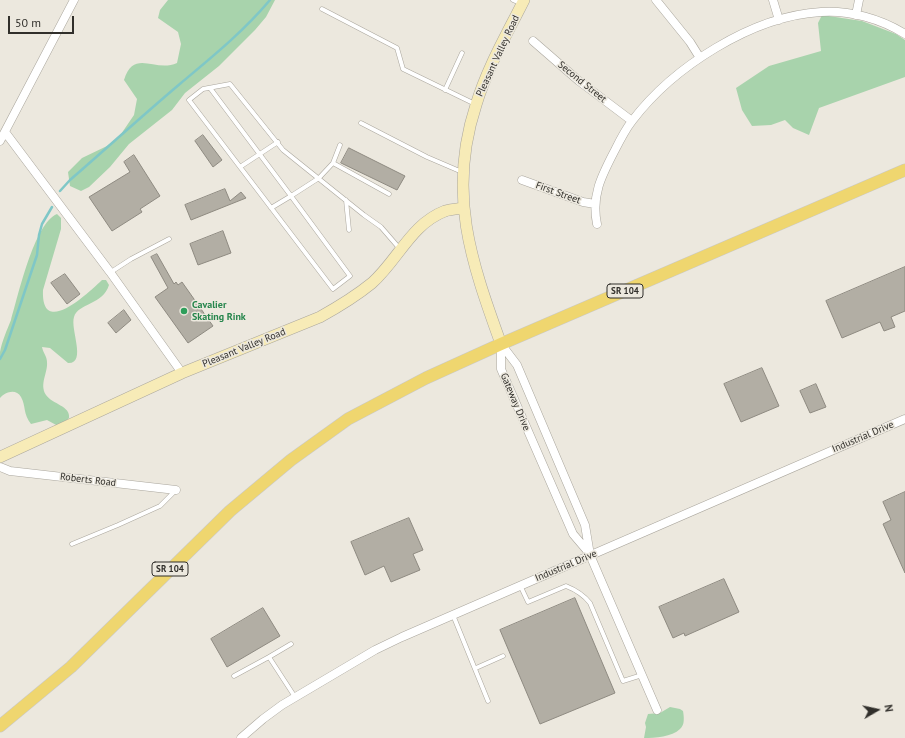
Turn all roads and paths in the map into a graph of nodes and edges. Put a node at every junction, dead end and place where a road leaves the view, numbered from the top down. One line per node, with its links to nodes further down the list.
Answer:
1 (74, 0): 18 (street)
2 (656, 0): 12 (street)
3 (773, 0): 8 (street)
4 (859, 0): 7 (street)
5 (519, 2): 15 (street, Pleasant Valley Road)
6 (322, 9): 14 (lane)
7 (856, 15): 8 (street); 9 (street)
8 (779, 20): 12 (street)
9 (905, 34)
10 (533, 41): 16 (street, Second Street)
11 (462, 53): 14 (lane)
12 (700, 58): 16 (street)
13 (210, 88): 20 (lane); 22 (lane); 24 (lane)
14 (445, 90): 15 (lane)
15 (476, 104): 26 (street, Pleasant Valley Road)
16 (632, 121): 32 (street)
17 (361, 123): 26 (lane)
18 (5, 132): 19 (street); 39 (street)
19 (0, 141)
20 (278, 142): 22 (lane); 27 (lane)
21 (340, 145): 23 (lane)
22 (259, 154): 24 (lane); 30 (lane)
23 (333, 163): 27 (lane); 29 (lane)
24 (240, 167): 33 (lane)
25 (905, 170): 40 (main road, SR 104)
26 (463, 172): 34 (street, Pleasant Valley Road)
27 (319, 178): 30 (lane); 31 (lane)
28 (522, 180): 32 (street, First Street)
29 (389, 194)
30 (291, 196): 33 (lane); 33 (lane)
31 (346, 200): 36 (lane); 38 (lane)
32 (594, 204): 35 (street)
33 (271, 208)
34 (463, 208): 38 (street, Pleasant Valley Road); 40 (street, Pleasant Valley Road)
35 (597, 224)
36 (348, 230)
37 (169, 239): 39 (lane)
38 (400, 249): 41 (street, Pleasant Valley Road)
39 (110, 272): 41 (street)
40 (501, 344): 47 (street, Gateway Drive); 47 (street, Gateway Drive); 59 (main road, SR 104)
41 (182, 373): 43 (street, Pleasant Valley Road)
42 (905, 419): 47 (street, Industrial Drive)
43 (0, 457)
44 (0, 467): 45 (street, Roberts Road)
45 (176, 490): 46 (lane)
46 (72, 544)
47 (590, 555): 48 (street, Industrial Drive); 54 (street, Gateway Drive)
48 (520, 585): 49 (street, Industrial Drive); 54 (lane)
49 (453, 614): 53 (lane); 56 (street, Industrial Drive)
50 (291, 644): 52 (lane)
51 (503, 656): 53 (lane)
52 (269, 657): 55 (lane); 56 (lane)
53 (476, 668): 57 (lane)
54 (642, 674): 58 (street, Gateway Drive)
55 (234, 676)
56 (295, 697): 60 (street, Industrial Drive)
57 (488, 701)
58 (657, 710)
59 (0, 726)
60 (241, 738)

